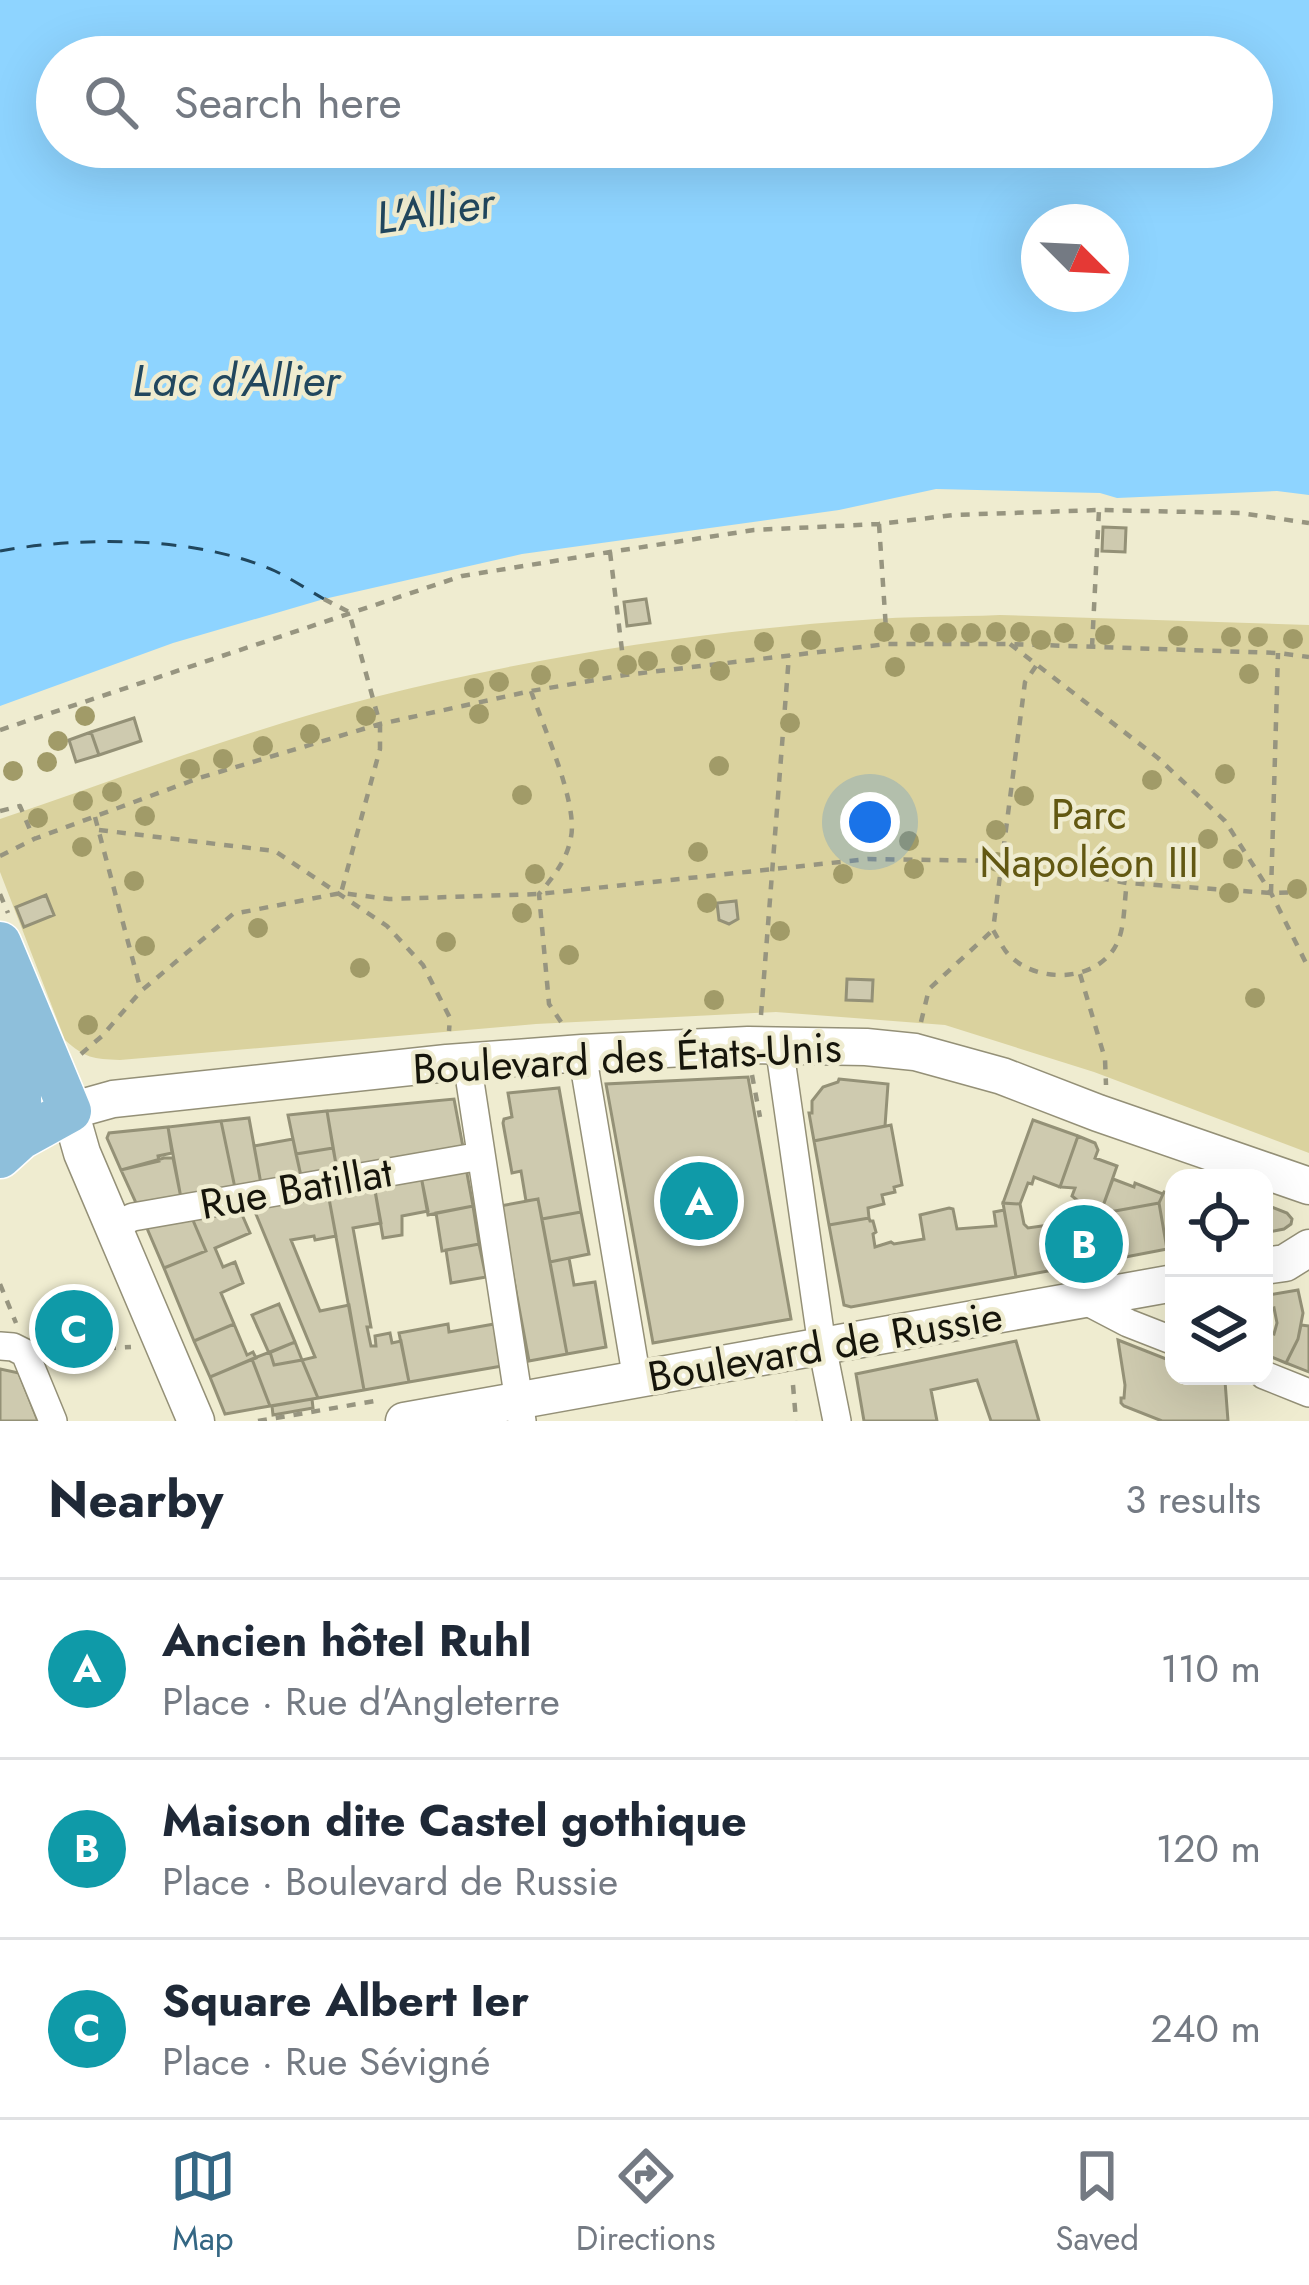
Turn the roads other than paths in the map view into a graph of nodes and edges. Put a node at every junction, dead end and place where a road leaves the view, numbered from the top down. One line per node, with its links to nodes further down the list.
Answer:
1 (0, 943): 7 (main road)
2 (0, 1016): 5 (main road)
3 (763, 1045): 4 (main road, Boulevard des États-Unis); 10 (main road, Boulevard des États-Unis); 17 (street)
4 (582, 1053): 6 (main road, Boulevard des États-Unis); 20 (street)
5 (19, 1058): 7 (main road); 8 (main road)
6 (457, 1063): 7 (main road, Boulevard des États-Unis); 9 (street)
7 (70, 1111): 8 (main road); 11 (main road)
8 (11, 1147)
9 (481, 1156): 11 (street, Rue Batillat); 22 (street)
10 (1309, 1186)
11 (113, 1226): 24 (main road)
12 (1309, 1248): 13 (main road)
13 (1273, 1265)
14 (1165, 1284): 15 (main road, Boulevard de Russie)
15 (1082, 1299): 16 (street); 17 (main road, Boulevard de Russie)
16 (1165, 1337)
17 (808, 1348): 20 (main road, Boulevard de Russie); 26 (street)
18 (13, 1349): 23 (street)
19 (1273, 1379): 21 (street)
20 (637, 1380): 22 (main road, Boulevard de Russie)
21 (1309, 1393)
22 (521, 1411): 25 (main road, Boulevard de Russie)
23 (53, 1421)
24 (196, 1421)
25 (404, 1421)
26 (837, 1421)

